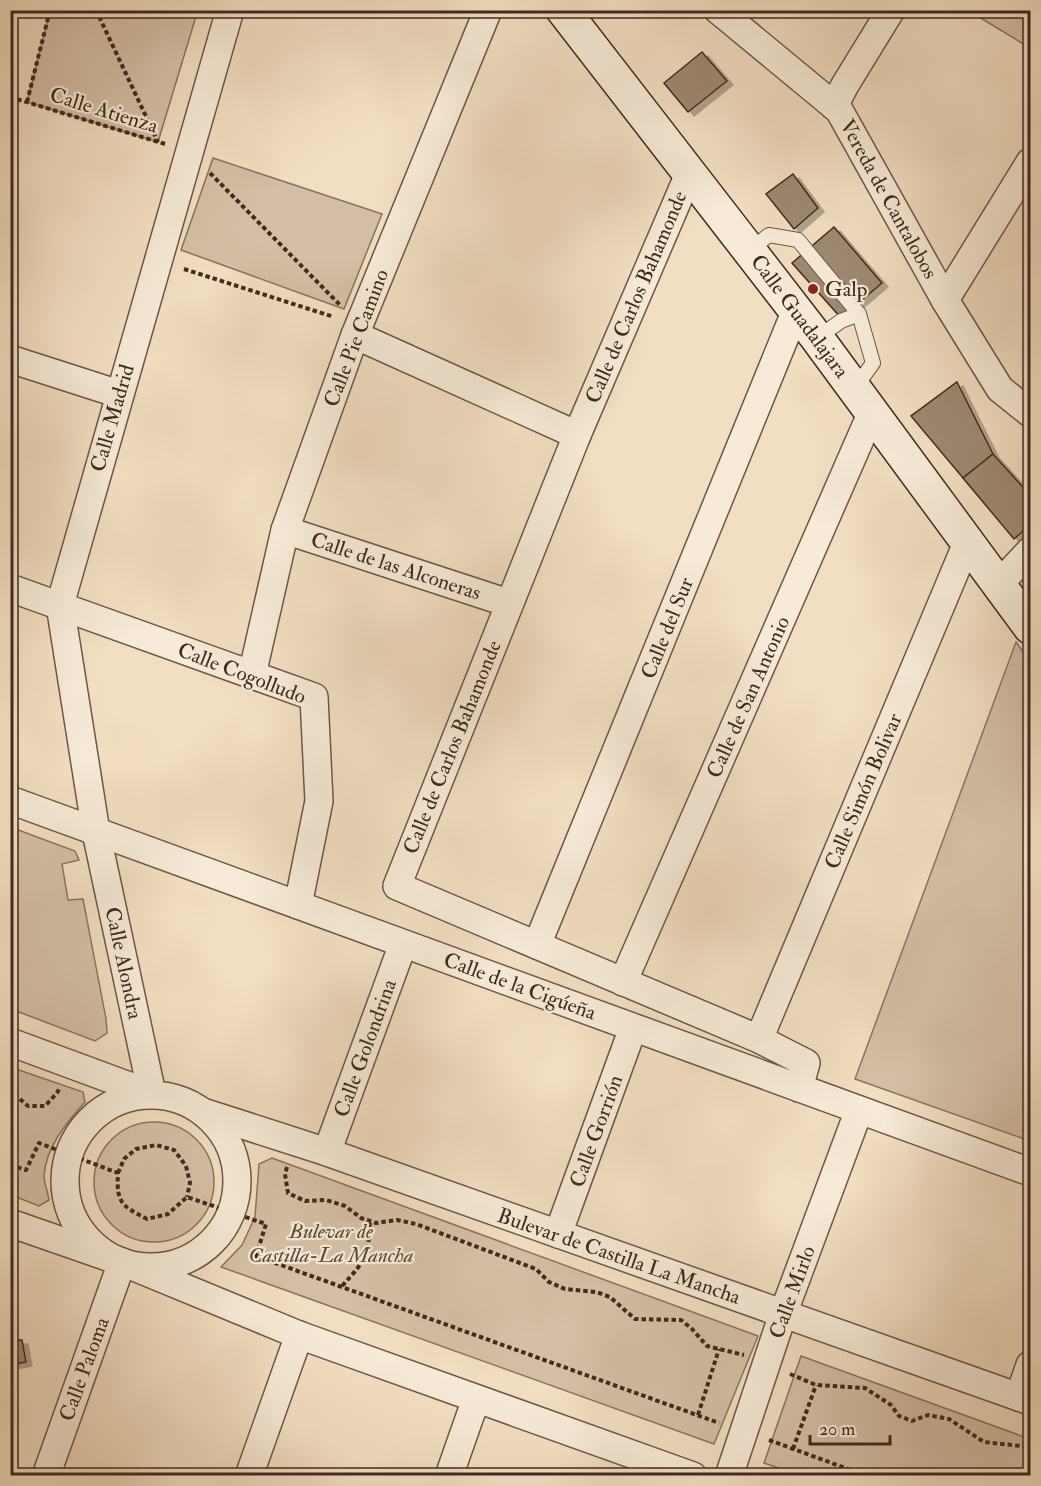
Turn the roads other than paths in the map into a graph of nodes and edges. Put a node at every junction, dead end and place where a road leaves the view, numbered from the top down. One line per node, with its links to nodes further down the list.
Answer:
1 (230, 10): 16 (street, Calle Madrid)
2 (488, 10): 13 (street, Calle Pie Camino)
3 (563, 10): 8 (main road, Calle Guadalajara)
4 (718, 10): 6 (street, Vereda de Cantalobos)
5 (891, 10): 6 (street)
6 (834, 106): 10 (street, Vereda de Cantalobos)
7 (1030, 162): 10 (street)
8 (689, 174): 9 (main road, Calle Guadalajara); 19 (street, Calle de Carlos Bahamonde)
9 (750, 250): 11 (main road, Calle Guadalajara); 12 (lane)
10 (945, 300): 18 (street, Vereda de Cantalobos)
11 (796, 310): 14 (main road, Calle Guadalajara); 33 (street, Calle del Sur)
12 (859, 314): 14 (lane); 17 (lane)
13 (358, 330): 19 (street); 20 (street, Calle Pie Camino)
14 (817, 338): 17 (main road, Calle Guadalajara)
15 (10, 359): 16 (street)
16 (119, 394): 26 (street, Calle Madrid)
17 (863, 400): 21 (main road, Calle Guadalajara); 34 (street, Calle de San Antonio)
18 (1030, 413)
19 (577, 435): 25 (street, Calle de Carlos Bahamonde)
20 (285, 530): 25 (street, Calle de las Alconeras); 28 (street, Calle Pie Camino)
21 (967, 543): 23 (main road, Calle Guadalajara); 36 (street, Calle Simón Bolivar)
22 (1030, 551): 23 (street)
23 (999, 584): 27 (main road, Calle Guadalajara)
24 (10, 588): 26 (street, Calle Cogolludo)
25 (508, 603): 33 (street, Calle de Carlos Bahamonde)
26 (60, 604): 28 (street, Calle Cogolludo); 30 (street, Calle Madrid)
27 (1030, 627)
28 (252, 675): 31 (street, Calle Cogolludo)
29 (10, 801): 30 (street, Calle de la Cigúeña)
30 (96, 832): 31 (street, Calle de la Cigúeña); 39 (street, Calle Alondra)
31 (298, 905): 32 (street, Calle de la Cigúeña)
32 (403, 944): 35 (street, Calle de la Cigúeña); 42 (street, Calle Golondrina)
33 (537, 945): 34 (street, Calle de Carlos Bahamonde)
34 (623, 982): 36 (street, Calle de Carlos Bahamonde)
35 (633, 1028): 38 (street, Calle de la Cigúeña); 45 (street, Calle Gorrión)
36 (759, 1040): 38 (street, Calle de Carlos Bahamonde)
37 (10, 1042): 39 (street, Bulevar de Castilla La Mancha)
38 (799, 1088): 40 (street, Calle de la Cigúeña)
39 (152, 1094): 41 (street, Bulevar de Castilla La Mancha); 46 (street)
40 (859, 1110): 43 (street, Calle de la Cigúeña); 47 (street, Calle Mirlo)
41 (206, 1113): 42 (street, Bulevar de Castilla La Mancha); 46 (street)
42 (327, 1152): 45 (street, Bulevar de Castilla La Mancha)
43 (1030, 1172)
44 (10, 1223): 46 (street)
45 (558, 1234): 47 (street, Bulevar de Castilla La Mancha)
46 (122, 1262): 48 (street); 53 (street, Calle Paloma)
47 (783, 1314): 51 (street, Bulevar de Castilla La Mancha); 57 (street, Calle Mirlo)
48 (299, 1335): 50 (street); 54 (street)
49 (1030, 1365): 51 (street)
50 (476, 1399): 52 (street); 55 (street)
51 (1025, 1399)
52 (652, 1469): 56 (street)
53 (46, 1476)
54 (249, 1476)
55 (449, 1476)
56 (693, 1476)
57 (729, 1476)

